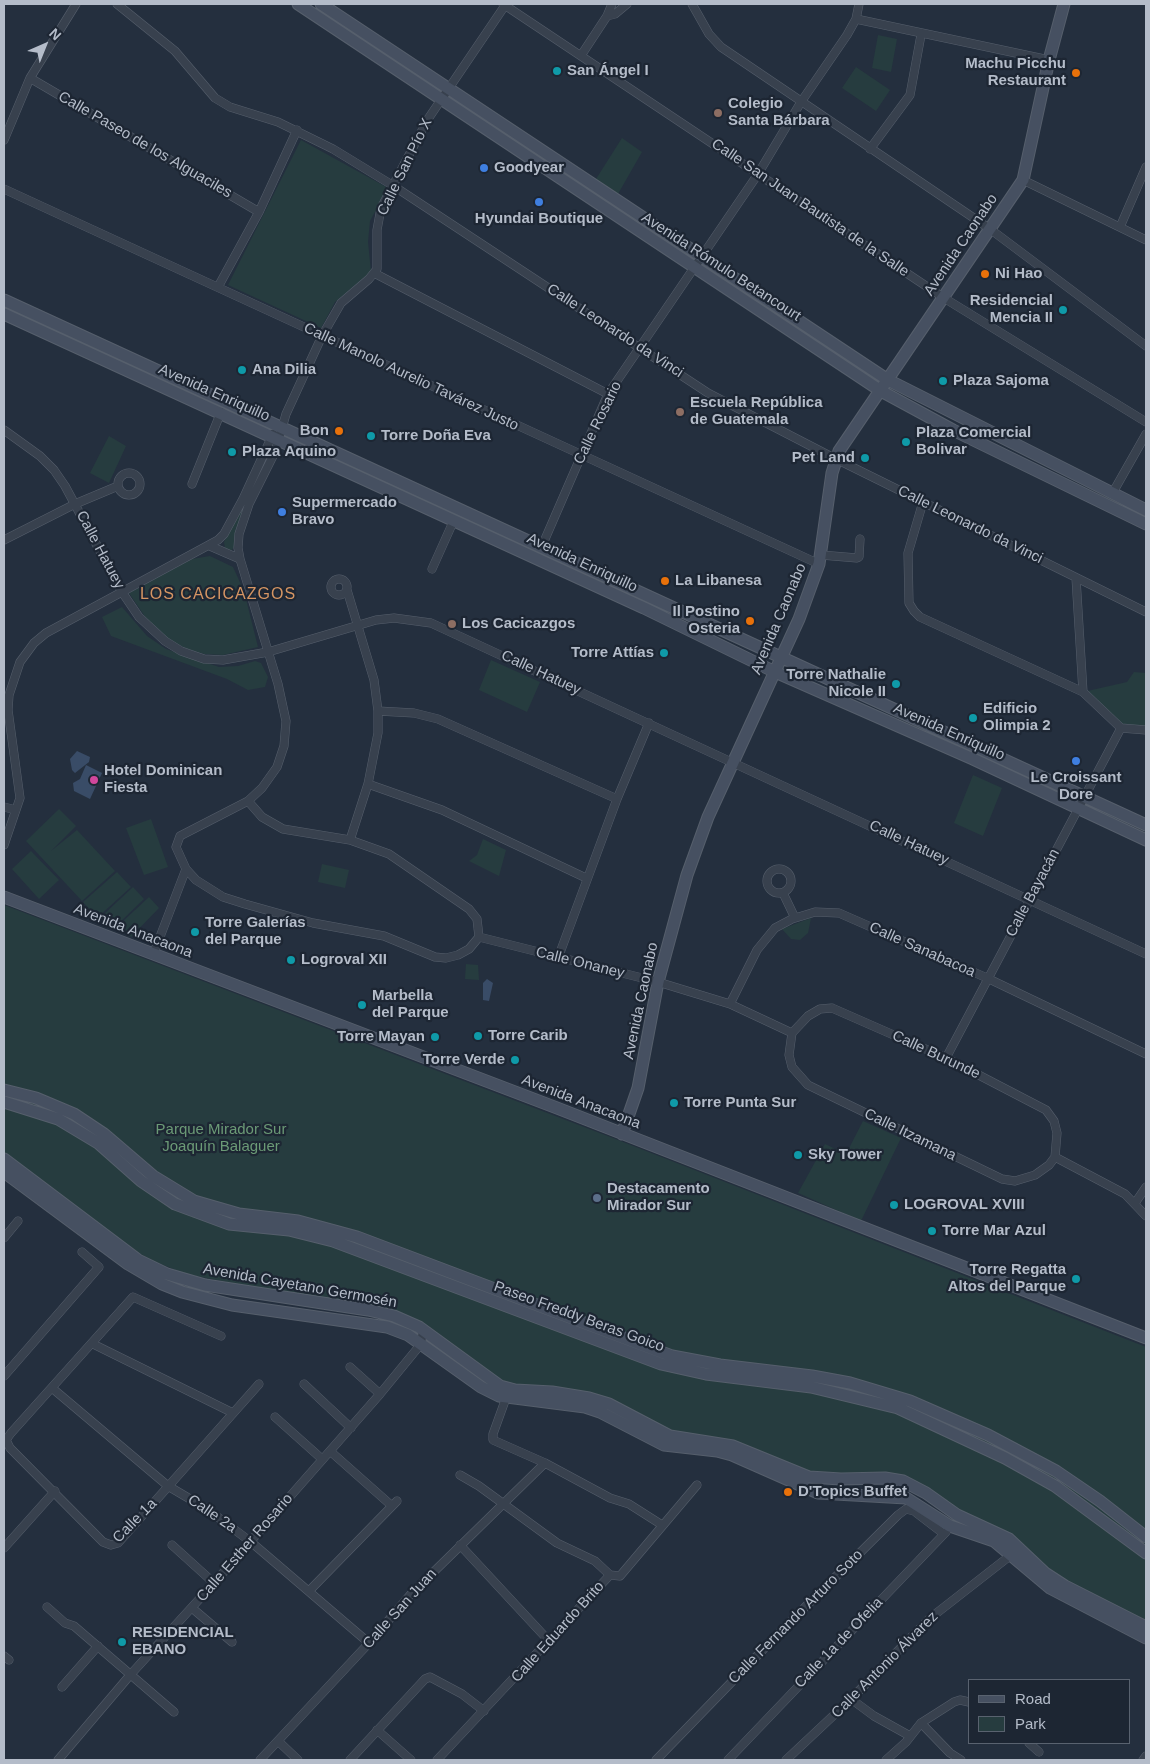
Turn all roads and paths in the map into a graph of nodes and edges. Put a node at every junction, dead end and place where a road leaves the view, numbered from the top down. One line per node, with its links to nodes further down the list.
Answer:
1 (76, 4): 16 (street)
2 (118, 4): 20 (street, Calle Leonardo da Vinci)
3 (298, 4): 18 (street, Avenida Rómulo Betancourt)
4 (321, 4): 17 (street, Avenida Rómulo Betancourt)
5 (505, 4): 14 (street, Calle San Juan Bautista de la Salle); 17 (street, Calle San Pío X)
6 (612, 4): 11 (street)
7 (627, 4): 11 (street)
8 (692, 4): 19 (street)
9 (859, 4): 12 (street, Calle Rosario)
10 (1064, 4): 15 (street, Avenida Caonabo)
11 (607, 16): 14 (street)
12 (856, 19): 13 (street); 19 (street, Calle Rosario)
13 (921, 35): 15 (street); 22 (street)
14 (582, 54): 24 (street, Calle San Juan Bautista de la Salle)
15 (1049, 60): 25 (street, Avenida Caonabo)
16 (30, 78): 21 (street); 28 (street, Calle Paseo de los Alguaciles)
17 (448, 88): 18 (street, Calle San Pío X); 32 (street, Avenida Rómulo Betancourt)
18 (440, 100): 26 (street, Calle San Pío X); 33 (street, Avenida Rómulo Betancourt)
19 (801, 102): 22 (street); 24 (street, Calle Rosario)
20 (298, 130): 26 (street, Calle Leonardo da Vinci); 28 (street)
21 (4, 140)
22 (870, 149): 30 (street)
23 (1146, 167): 29 (street)
24 (758, 174): 32 (street, Calle Rosario); 36 (street, Calle San Juan Bautista de la Salle)
25 (1023, 180): 29 (street); 30 (street, Avenida Caonabo)
26 (392, 185): 34 (street, Calle San Pío X); 44 (street, Calle Leonardo da Vinci)
27 (4, 189): 35 (street, Calle Manolo Aurelio Tavárez Justo)
28 (259, 212): 35 (street)
29 (1120, 227): 31 (street)
30 (990, 229): 36 (street, Avenida Caonabo); 43 (street)
31 (1146, 240)
32 (702, 256): 33 (street, Calle Rosario); 42 (street, Avenida Rómulo Betancourt)
33 (694, 267): 44 (street, Calle Rosario); 45 (street, Avenida Rómulo Betancourt)
34 (374, 273): 41 (street); 48 (street)
35 (218, 287): 41 (street, Calle Manolo Aurelio Tavárez Justo)
36 (944, 298): 46 (street, Avenida Caonabo); 50 (street, Calle San Juan Bautista de la Salle)
37 (4, 300): 39 (street, Avenida Enriquillo)
38 (4, 314): 40 (street, Avenida Enriquillo)
39 (39, 316): 40 (street); 52 (street, Avenida Enriquillo)
40 (34, 328): 49 (street, Avenida Enriquillo)
41 (322, 336): 52 (street); 55 (street, Calle Manolo Aurelio Tavárez Justo)
42 (824, 336): 45 (street); 46 (street, Avenida Rómulo Betancourt)
43 (1146, 346)
44 (640, 347): 48 (street, Calle Rosario); 57 (street, Calle Leonardo da Vinci)
45 (816, 348): 47 (street, Avenida Rómulo Betancourt)
46 (888, 380): 47 (street, Avenida Caonabo); 54 (street, Avenida Rómulo Betancourt)
47 (881, 391): 56 (street, Avenida Rómulo Betancourt); 57 (street, Avenida Caonabo)
48 (608, 394): 55 (street, Calle Rosario)
49 (220, 412): 52 (street, Avenida Enriquillo); 58 (street)
50 (1146, 422)
51 (4, 430): 62 (street, Calle Hatuey)
52 (278, 433): 64 (street, Avenida Enriquillo); 68 (street); 69 (street, Avenida Enriquillo); 70 (street)
53 (1146, 434): 60 (street)
54 (1010, 443): 56 (street); 60 (street, Avenida Rómulo Betancourt)
55 (581, 455): 69 (street, Calle Rosario); 71 (street, Calle Manolo Aurelio Tavárez Justo)
56 (1005, 455): 65 (street, Avenida Rómulo Betancourt)
57 (836, 459): 61 (street, Calle Leonardo da Vinci); 71 (street, Avenida Caonabo)
58 (192, 484)
59 (118, 486): 62 (street)
60 (1112, 494): 63 (street, Avenida Rómulo Betancourt)
61 (923, 502): 73 (street, Calle Leonardo da Vinci); 83 (street)
62 (75, 504): 67 (street); 75 (street, Calle Hatuey)
63 (1146, 510)
64 (454, 520): 72 (street); 77 (street, Avenida Enriquillo)
65 (1146, 524)
66 (860, 539): 71 (street, Calle Manolo Aurelio Tavárez Justo)
67 (4, 540)
68 (210, 546): 70 (street); 75 (street)
69 (542, 546): 76 (street, Avenida Enriquillo)
70 (240, 559): 80 (street)
71 (820, 559): 81 (street, Avenida Caonabo)
72 (432, 569)
73 (1076, 578): 78 (street, Calle Leonardo da Vinci); 83 (street)
74 (347, 590): 79 (street)
75 (122, 592): 80 (street, Calle Hatuey); 84 (street)
76 (649, 596): 77 (street); 81 (street, Avenida Enriquillo)
77 (644, 608): 82 (street, Avenida Enriquillo)
78 (1146, 612)
79 (357, 624): 80 (street, Calle Hatuey); 85 (street); 86 (street, Calle Hatuey)
80 (268, 652): 93 (street)
81 (781, 657): 82 (street, Avenida Caonabo); 91 (street, Avenida Enriquillo)
82 (774, 671): 89 (street, Avenida Caonabo); 95 (street, Avenida Enriquillo)
83 (1083, 692): 87 (street)
84 (6, 695): 96 (street)
85 (378, 711): 90 (street); 92 (street)
86 (649, 723): 89 (street, Calle Hatuey); 92 (street)
87 (1121, 728): 88 (street); 91 (street, Calle Bayacán)
88 (1146, 730)
89 (733, 761): 105 (street, Calle Hatuey); 112 (street, Avenida Caonabo)
90 (368, 784): 98 (street); 102 (street)
91 (1084, 796): 95 (street, Calle Bayacán); 97 (street, Avenida Enriquillo)
92 (617, 799): 102 (street)
93 (248, 801): 98 (street); 101 (street)
94 (4, 807): 96 (street)
95 (1078, 809): 99 (street, Avenida Enriquillo); 105 (street, Calle Bayacán)
96 (16, 810): 100 (street)
97 (1146, 825)
98 (350, 840): 107 (street)
99 (1146, 840)
100 (4, 845)
101 (186, 869): 107 (street); 109 (street)
102 (586, 878): 110 (street)
103 (782, 893): 106 (street)
104 (4, 897): 109 (street, Avenida Anacaona)
105 (1029, 900): 108 (street, Calle Hatuey); 111 (street, Calle Bayacán)
106 (796, 918): 111 (street, Calle Sanabacoa); 113 (street, Calle Sanabacoa)
107 (479, 937): 110 (street, Calle Onaney)
108 (1146, 954)
109 (152, 955): 119 (street, Avenida Anacaona)
110 (558, 958): 112 (street, Calle Onaney)
111 (988, 978): 115 (street, Calle Sanabacoa); 116 (street, Calle Bayacán)
112 (658, 982): 113 (street, Calle Onaney); 119 (street, Avenida Caonabo)
113 (730, 1004): 114 (street, Calle Onaney)
114 (792, 1033): 116 (street, Calle Burunde); 120 (street, Calle Itzamana)
115 (1146, 1054)
116 (946, 1058): 120 (street, Calle Burunde)
117 (4, 1090): 151 (street, Paseo Freddy Beras Goico)
118 (4, 1102): 153 (street, Paseo Freddy Beras Goico)
119 (622, 1134): 131 (street, Avenida Anacaona)
120 (1055, 1156): 124 (street)
121 (4, 1159): 129 (street, Avenida Cayetano Germosén)
122 (4, 1172): 133 (street, Avenida Cayetano Germosén)
123 (1146, 1187): 124 (street)
124 (1135, 1203): 125 (street)
125 (1146, 1216)
126 (18, 1221): 127 (street)
127 (4, 1238)
128 (82, 1252): 135 (street)
129 (423, 1330): 133 (street); 168 (street, Avenida Cayetano Germosén)
130 (220, 1336): 132 (street)
131 (1146, 1338)
132 (93, 1344): 138 (street); 141 (street)
133 (421, 1344): 139 (street, Calle Esther Rosario); 140 (street, Avenida Cayetano Germosén)
134 (350, 1367): 139 (street)
135 (5, 1372)
136 (259, 1384): 141 (street, Calle 1a)
137 (304, 1384): 143 (street)
138 (52, 1388): 149 (street, Calle 2a); 150 (street, Calle 1a)
139 (380, 1394): 143 (street, Calle Esther Rosario)
140 (506, 1398): 146 (street); 155 (street, Avenida Cayetano Germosén)
141 (233, 1413): 149 (street, Calle 1a)
142 (275, 1417): 145 (street)
143 (351, 1428): 144 (street, Calle Esther Rosario)
144 (330, 1451): 145 (street, Calle Esther Rosario); 165 (street)
145 (322, 1459): 157 (street, Calle Esther Rosario)
146 (545, 1463): 152 (street, Calle San Juan); 154 (street)
147 (460, 1475): 152 (street)
148 (697, 1485): 154 (street, Calle Eduardo Brito)
149 (168, 1486): 150 (street, Calle 1a); 157 (street, Calle 2a)
150 (55, 1491): 160 (street)
151 (1100, 1501): 153 (street); 156 (street, Paseo Freddy Beras Goico)
152 (504, 1504): 159 (street, Calle San Juan); 163 (street)
153 (1092, 1512): 161 (street, Paseo Freddy Beras Goico)
154 (662, 1525): 163 (street, Calle Eduardo Brito)
155 (947, 1530): 162 (street, Avenida Cayetano Germosén); 193 (street, Calle Fernando Arturo Soto); 194 (street, Calle 1a de Ofelia)
156 (1146, 1537)
157 (251, 1542): 164 (street, Calle Esther Rosario); 165 (street, Calle 2a)
158 (172, 1545): 164 (street)
159 (460, 1545): 170 (street); 172 (street, Calle San Juan)
160 (4, 1548)
161 (1146, 1553)
162 (1011, 1555): 169 (street, Avenida Cayetano Germosén); 176 (street, Calle Antonio Álvarez)
163 (610, 1575): 170 (street, Calle Eduardo Brito)
164 (214, 1583): 167 (street, Calle Esther Rosario)
165 (310, 1590): 172 (street, Calle 2a)
166 (47, 1607): 173 (street)
167 (192, 1608): 171 (street); 174 (street, Calle Esther Rosario)
168 (1146, 1627)
169 (1146, 1638)
170 (549, 1641): 178 (street, Calle Eduardo Brito)
171 (232, 1642)
172 (369, 1643): 183 (street, Calle San Juan)
173 (98, 1646): 174 (street); 175 (street)
174 (131, 1674): 179 (street); 187 (street, Calle Esther Rosario)
175 (62, 1686)
176 (851, 1699): 182 (street); 195 (street, Calle Antonio Álvarez)
177 (968, 1702): 180 (street)
178 (484, 1711): 181 (street); 192 (street, Calle Eduardo Brito)
179 (174, 1712)
180 (921, 1723): 182 (street); 197 (street)
181 (377, 1730): 190 (street); 191 (street)
182 (910, 1736): 196 (street)
183 (278, 1741): 188 (street, Calle San Juan); 189 (street)
184 (1030, 1744): 185 (street)
185 (1039, 1752)
186 (1146, 1756): 198 (street)
187 (58, 1760)
188 (260, 1760)
189 (298, 1760)
190 (350, 1760)
191 (411, 1760)
192 (437, 1760)
193 (656, 1760)
194 (728, 1760)
195 (786, 1760)
196 (886, 1760)
197 (961, 1760)
198 (1143, 1760)

